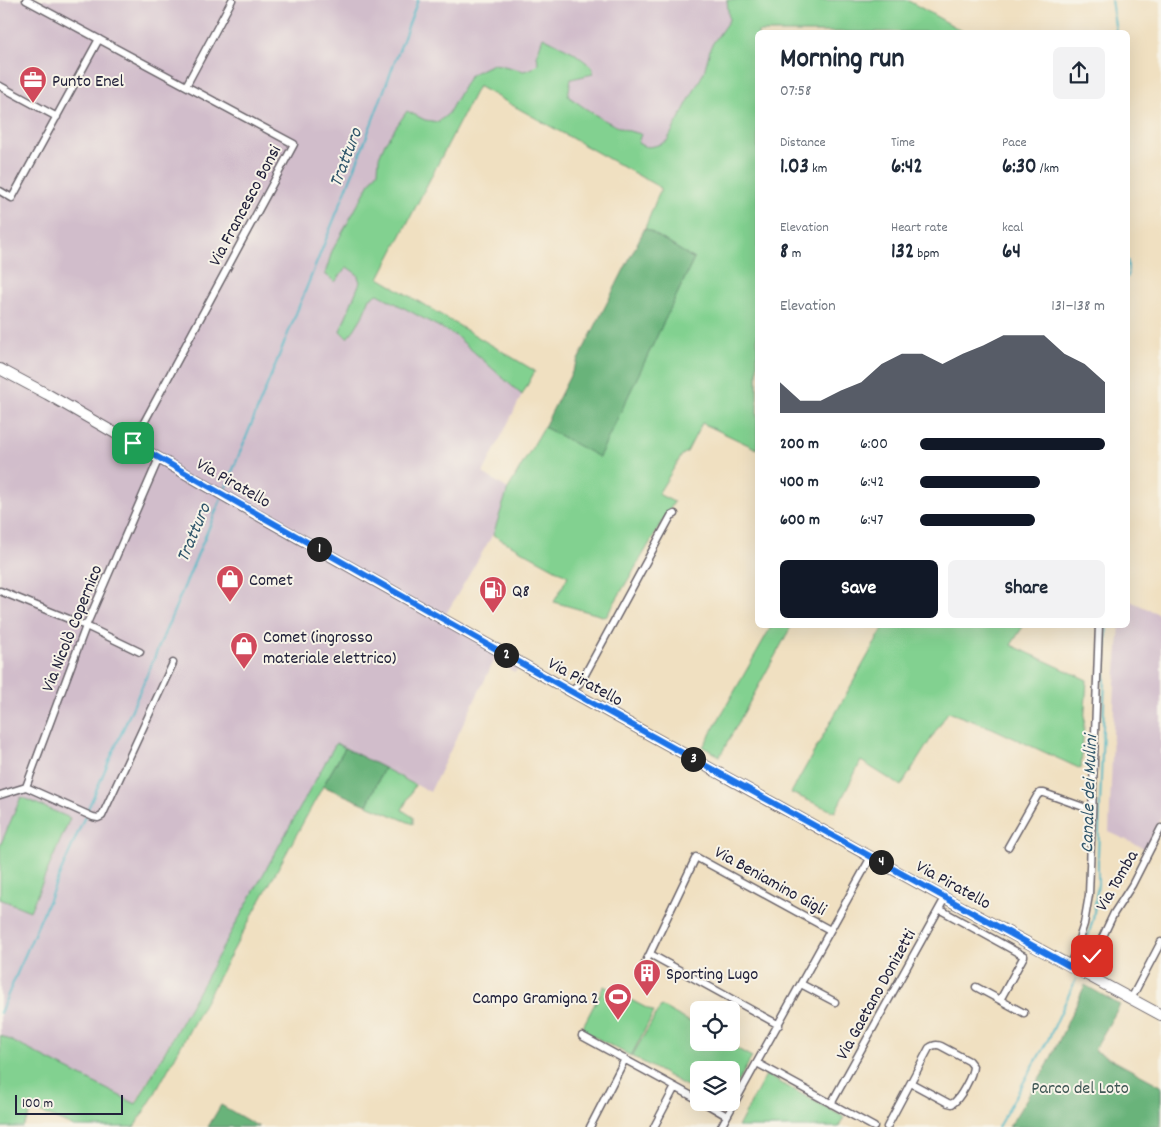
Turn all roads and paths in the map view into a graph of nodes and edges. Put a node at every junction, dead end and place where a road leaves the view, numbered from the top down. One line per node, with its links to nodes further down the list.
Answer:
1 (26, 0): 3 (street, Via Francesco Bonsi)
2 (232, 0): 5 (street)
3 (99, 39): 5 (street, Via Francesco Bonsi); 6 (street)
4 (0, 86): 6 (street)
5 (186, 86): 9 (street, Via Francesco Bonsi)
6 (57, 117): 7 (street)
7 (0, 191)
8 (0, 369): 9 (main road, Via Piratello)
9 (133, 443): 10 (main road, Via Piratello)
10 (159, 458): 13 (street, Via Nicolò Copernico); 17 (main road, Via Piratello)
11 (675, 514): 17 (street)
12 (0, 591): 13 (street)
13 (86, 626): 15 (street); 18 (street, Via Nicolò Copernico)
14 (1099, 628): 20 (street)
15 (140, 652)
16 (173, 662): 18 (street)
17 (572, 692): 23 (main road, Via Piratello)
18 (26, 787): 19 (street)
19 (0, 795)
20 (1092, 810): 22 (street); 29 (street)
21 (1161, 828): 31 (street, Via Tomba)
22 (1008, 847)
23 (870, 857): 24 (main road, Via Piratello); 26 (street)
24 (945, 898): 25 (street, Via Gaetano Donizetti); 29 (main road, Via Piratello)
25 (939, 909): 35 (street); 46 (street, Via Gaetano Donizetti)
26 (830, 930): 28 (street, Via Beniamino Gigli); 32 (street)
27 (1161, 942): 34 (street)
28 (650, 954): 30 (street); 39 (street)
29 (1070, 966): 31 (main road, Via Piratello)
30 (642, 970)
31 (1084, 974): 34 (main road, Via Piratello)
32 (801, 984): 36 (street); 39 (street)
33 (976, 987): 35 (street)
34 (1131, 999): 38 (main road, Via Piratello)
35 (1000, 1000): 37 (street)
36 (835, 1002)
37 (1024, 1013)
38 (1161, 1015)
39 (778, 1025): 42 (street)
40 (582, 1036): 41 (street)
41 (624, 1059): 44 (street); 50 (street)
42 (757, 1064): 46 (street); 48 (street)
43 (911, 1083): 43 (street); 54 (street)
44 (675, 1087): 45 (street); 51 (street)
45 (690, 1095)
46 (831, 1104): 49 (street)
47 (718, 1111): 48 (street)
48 (727, 1116): 52 (street)
49 (863, 1124): 53 (street)
50 (590, 1127)
51 (654, 1127)
52 (721, 1127)
53 (874, 1127)
54 (887, 1127)

